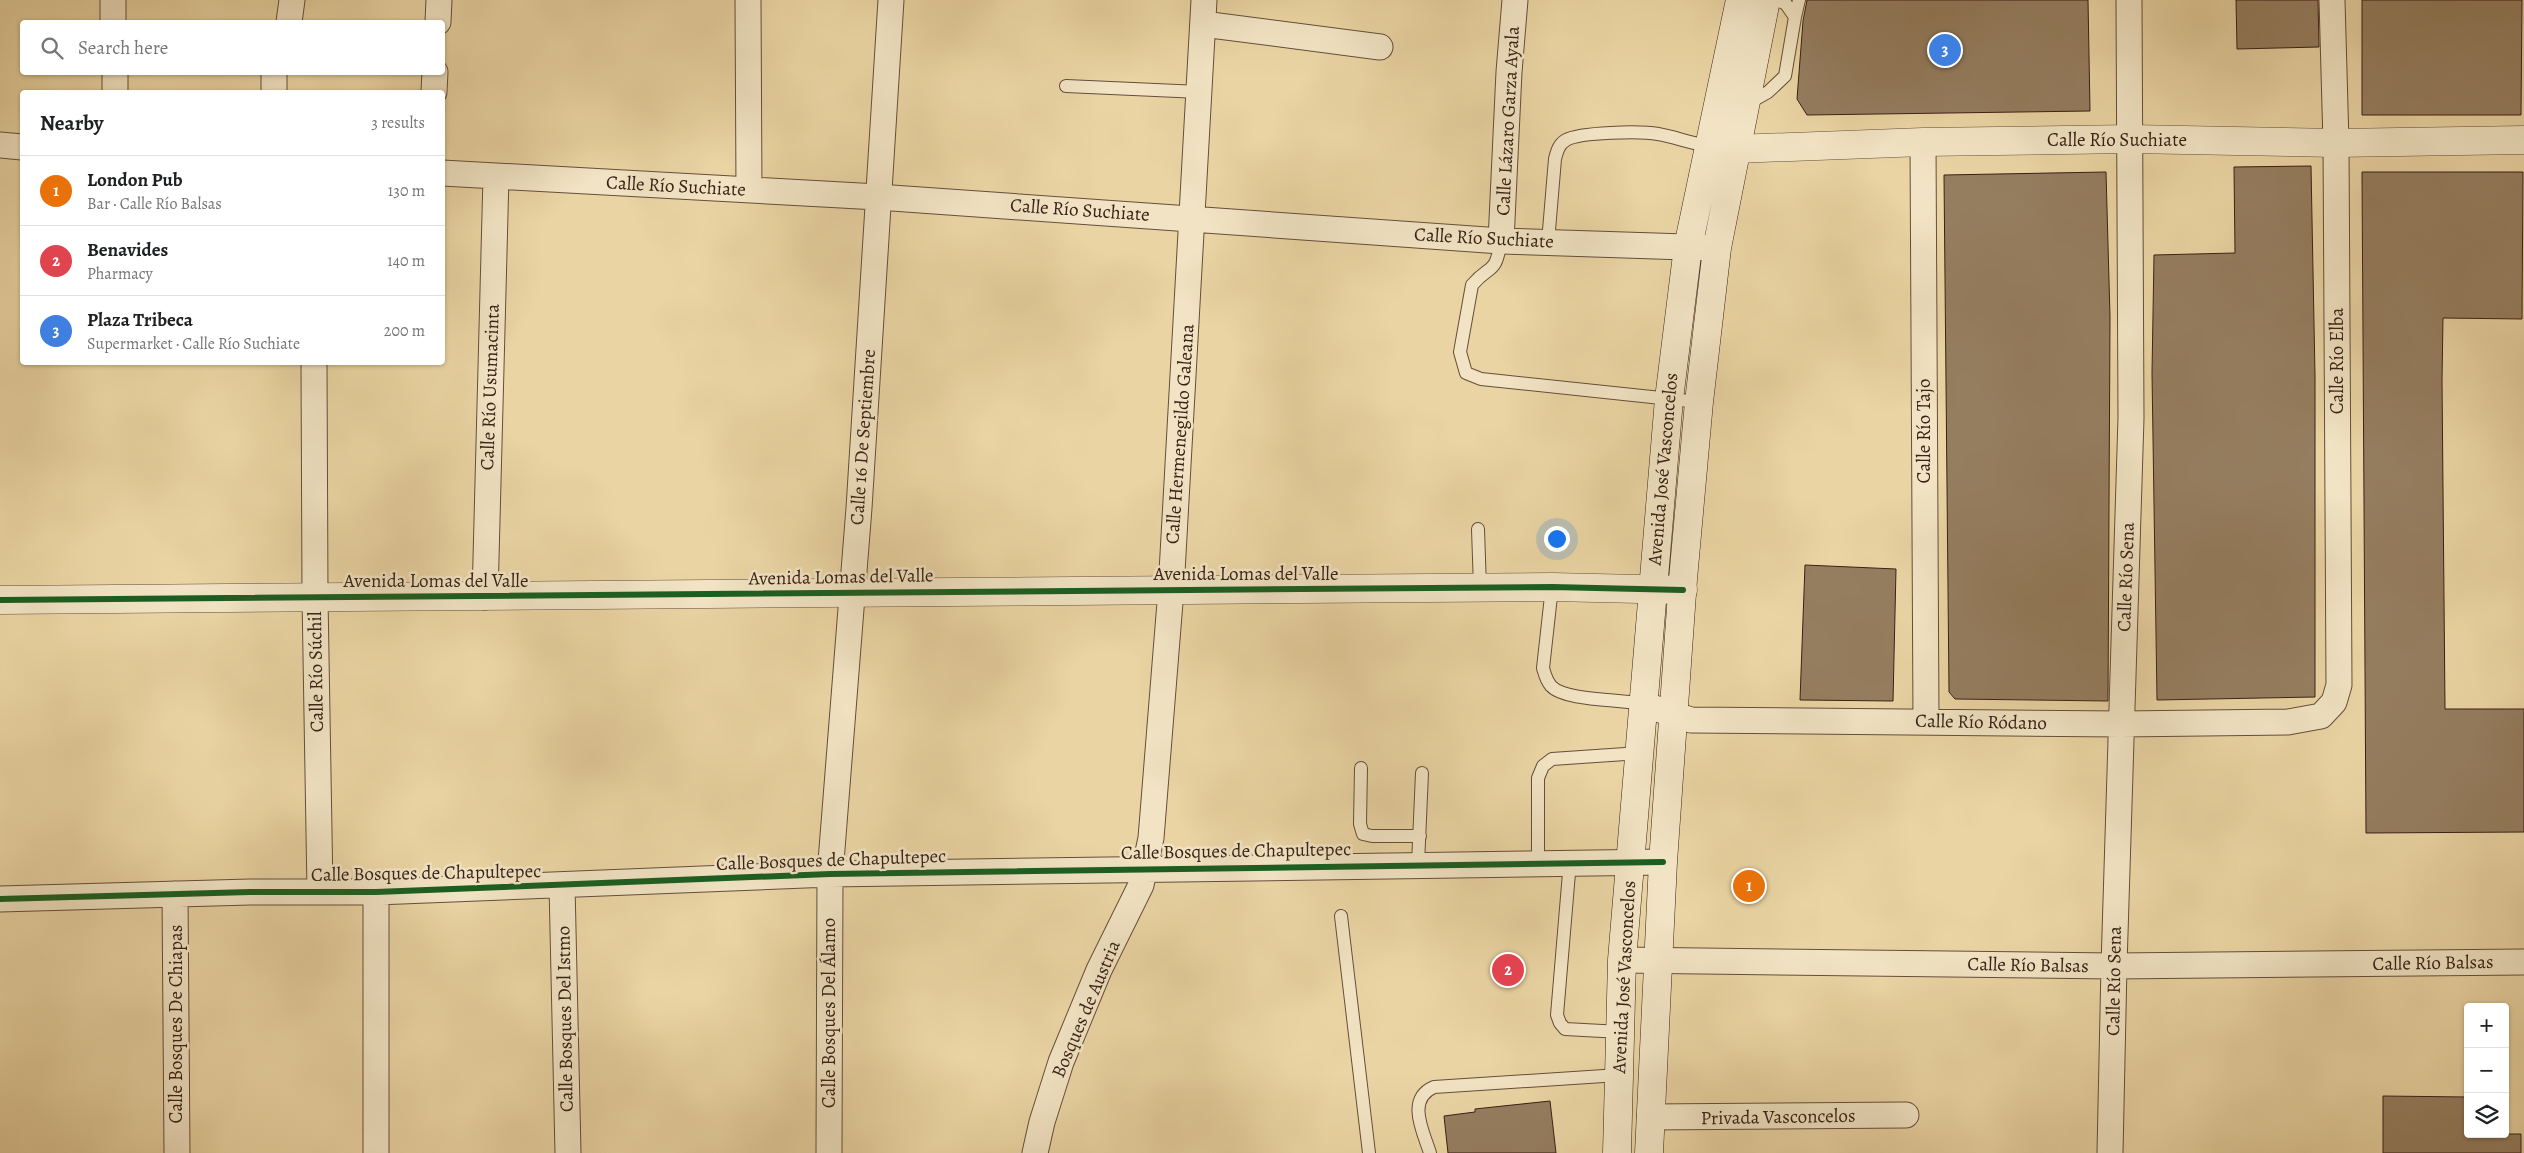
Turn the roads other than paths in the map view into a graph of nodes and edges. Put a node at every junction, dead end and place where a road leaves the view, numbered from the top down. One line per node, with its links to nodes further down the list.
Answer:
1 (113, 0): 15 (street)
2 (292, 0): 16 (street)
3 (439, 0): 17 (street)
4 (748, 0): 37 (street)
5 (891, 0): 38 (street, Calle 16 De Septiembre)
6 (1516, 0): 40 (street, Calle Lázaro Garza Ayala)
7 (1740, 0): 34 (street, Avenida José Vasconcelos)
8 (1766, 0): 27 (street, Avenida José Vasconcelos)
9 (1777, 0): 14 (lane)
10 (1799, 0): 14 (lane)
11 (2129, 0): 28 (street, Calle Río Sena)
12 (2332, 0): 31 (street, Calle Río Elba)
13 (1204, 12): 18 (street); 26 (street, Calle Hermenegildo Galeana)
14 (1795, 17): 27 (lane)
15 (113, 20)
16 (289, 20)
17 (438, 20)
18 (1380, 47)
19 (114, 75): 23 (street)
20 (274, 75): 24 (street)
21 (435, 75): 25 (street)
22 (1066, 86): 26 (lane)
23 (115, 90)
24 (274, 90)
25 (434, 90)
26 (1200, 92): 39 (street, Calle Hermenegildo Galeana)
27 (1744, 105): 34 (street, Avenida José Vasconcelos)
28 (2131, 139): 30 (street, Calle Río Suchiate); 31 (street, Calle Río Suchiate); 61 (street, Calle Río Sena)
29 (2524, 140): 31 (street, Calle Río Suchiate)
30 (1924, 142): 34 (street, Calle Río Suchiate); 60 (street, Calle Río Tajo)
31 (2336, 143): 59 (street, Calle Río Elba)
32 (0, 146): 33 (street)
33 (20, 147)
34 (1723, 147): 41 (lane); 42 (street, Avenida José Vasconcelos); 43 (street, Avenida José Vasconcelos)
35 (445, 173): 36 (street, Calle Río Suchiate)
36 (496, 176): 37 (street, Calle Río Suchiate); 55 (street, Calle Río Usumacinta)
37 (749, 190): 38 (street, Calle Río Suchiate)
38 (878, 197): 39 (street, Calle Río Suchiate); 53 (street, Calle 16 De Septiembre)
39 (1194, 218): 40 (street, Calle Río Suchiate); 51 (street, Calle Hermenegildo Galeana)
40 (1502, 241): 41 (street, Calle Río Suchiate); 45 (lane)
41 (1548, 242): 42 (street, Calle Río Suchiate)
42 (1688, 247): 43 (street, Calle Río Suchiate); 45 (street, Avenida José Vasconcelos)
43 (1717, 248): 46 (street, Avenida José Vasconcelos)
44 (314, 365): 54 (street, Calle Río Súchil)
45 (1669, 399): 46 (lane); 50 (street, Avenida José Vasconcelos)
46 (1698, 402): 52 (street, Avenida José Vasconcelos)
47 (1478, 529): 49 (lane)
48 (1552, 587): 49 (street, Avenida Lomas del Valle); 50 (street, Avenida Lomas del Valle); 57 (lane)
49 (1480, 588): 51 (street, Avenida Lomas del Valle)
50 (1654, 588): 52 (street, Avenida Lomas del Valle); 57 (street, Avenida José Vasconcelos)
51 (1171, 590): 53 (street, Avenida Lomas del Valle); 71 (street, Calle Hermenegildo Galeana)
52 (1683, 590): 58 (street, Avenida José Vasconcelos)
53 (851, 592): 55 (street, Avenida Lomas del Valle); 72 (street, Calle 16 De Septiembre)
54 (314, 597): 55 (street, Avenida Lomas del Valle); 56 (street, Avenida Lomas del Valle); 74 (street, Calle Río Súchil)
55 (484, 597)
56 (0, 600)
57 (1642, 704): 58 (street, Calle Río Ródano); 62 (street, Avenida José Vasconcelos)
58 (1673, 714): 60 (street, Calle Río Ródano); 69 (street, Avenida José Vasconcelos)
59 (2321, 716): 61 (street, Calle Río Ródano)
60 (1926, 721): 61 (street, Calle Río Ródano)
61 (2121, 724): 82 (street, Calle Río Sena)
62 (1640, 753): 67 (lane); 68 (street, Avenida José Vasconcelos)
63 (1361, 768): 65 (lane)
64 (1422, 773): 65 (lane)
65 (1420, 836): 70 (lane)
66 (1570, 861): 67 (street, Calle Bosques de Chapultepec); 68 (street, Calle Bosques de Chapultepec); 83 (lane)
67 (1538, 862): 70 (street, Calle Bosques de Chapultepec)
68 (1631, 862): 69 (street, Calle Bosques de Chapultepec); 79 (street, Avenida José Vasconcelos)
69 (1664, 862): 80 (street, Avenida José Vasconcelos)
70 (1418, 864): 71 (street, Calle Bosques de Chapultepec)
71 (1146, 868): 72 (street, Calle Bosques de Chapultepec); 91 (street, Bosques de Austria)
72 (830, 874): 73 (street, Calle Bosques de Chapultepec); 90 (street, Calle Bosques Del Álamo)
73 (562, 885): 75 (street, Calle Bosques de Chapultepec); 89 (street, Calle Bosques Del Istmo)
74 (320, 891): 75 (street, Calle Bosques de Chapultepec); 76 (street, Calle Bosques de Chapultepec)
75 (376, 892): 88 (street)
76 (176, 894): 77 (street, Calle Bosques de Chapultepec); 87 (street, Calle Bosques De Chiapas)
77 (0, 899)
78 (1341, 916): 92 (lane)
79 (1622, 960): 80 (street, Calle Río Balsas); 83 (street, Avenida José Vasconcelos)
80 (1657, 960): 82 (street, Calle Río Balsas); 86 (street, Avenida José Vasconcelos)
81 (2524, 962): 82 (street, Calle Río Balsas)
82 (2114, 966): 96 (street, Calle Río Sena)
83 (1621, 1032): 84 (street, Avenida José Vasconcelos)
84 (1619, 1076): 93 (lane); 94 (street, Avenida José Vasconcelos)
85 (1906, 1115): 86 (street, Privada Vasconcelos)
86 (1650, 1117): 95 (street, Avenida José Vasconcelos)
87 (177, 1153)
88 (376, 1153)
89 (568, 1153)
90 (829, 1153)
91 (1035, 1153)
92 (1369, 1153)
93 (1430, 1153)
94 (1617, 1153)
95 (1649, 1153)
96 (2110, 1153)

